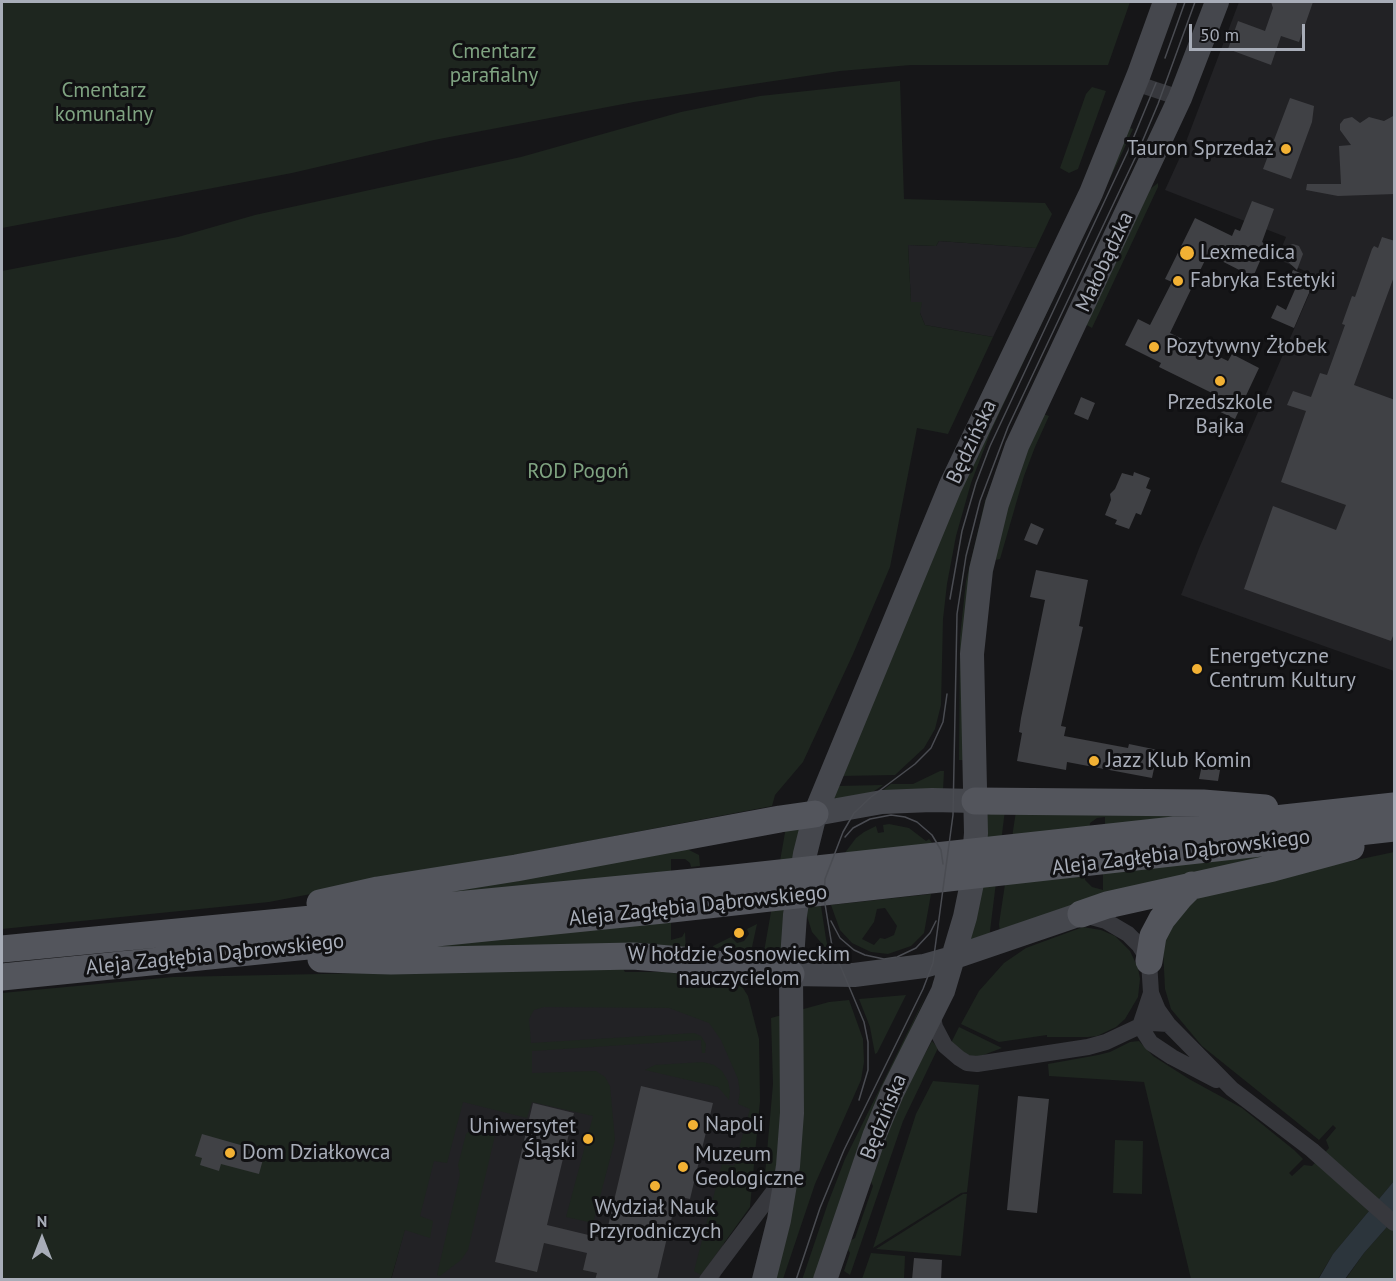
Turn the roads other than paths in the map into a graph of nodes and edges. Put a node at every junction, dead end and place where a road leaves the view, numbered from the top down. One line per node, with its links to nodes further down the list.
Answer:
1 (1165, 2): 3 (street)
2 (1217, 2): 4 (street, Małobądzka)
3 (1137, 78): 4 (street); 9 (street, Będzińska)
4 (1180, 98): 5 (street, Małobądzka)
5 (992, 523): 6 (street, Będzińska)
6 (975, 801): 8 (main road); 9 (street); 18 (street, Będzińska)
7 (1395, 806): 8 (main road, Aleja Zagłębia Dąbrowskiego)
8 (1326, 813): 12 (main road, Aleja Zagłębia Dąbrowskiego)
9 (815, 814): 15 (main road); 20 (street, Będzińska)
10 (1395, 828): 12 (main road, Aleja Zagłębia Dąbrowskiego)
11 (1395, 834): 13 (main road)
12 (1102, 849): 15 (main road, Aleja Zagłębia Dąbrowskiego); 17 (main road, Aleja Zagłębia Dąbrowskiego)
13 (1192, 885): 14 (main road); 19 (main road)
14 (1081, 914): 18 (street); 19 (street)
15 (206, 929): 16 (main road, Aleja Zagłębia Dąbrowskiego)
16 (2, 949)
17 (206, 957): 20 (main road); 21 (main road, Aleja Zagłębia Dąbrowskiego)
18 (952, 958): 20 (street); 23 (street, Będzińska)
19 (1149, 961): 22 (street)
20 (791, 974): 27 (street, Będzińska)
21 (2, 977)
22 (1151, 993): 24 (street); 25 (street)
23 (932, 1012): 25 (street); 31 (street, Będzińska)
24 (1168, 1024): 25 (street); 26 (street)
25 (1140, 1026): 26 (street)
26 (1232, 1089): 28 (street)
27 (785, 1190): 29 (street); 30 (street, Będzińska)
28 (1395, 1223)
29 (707, 1280)
30 (764, 1280)
31 (825, 1280)

